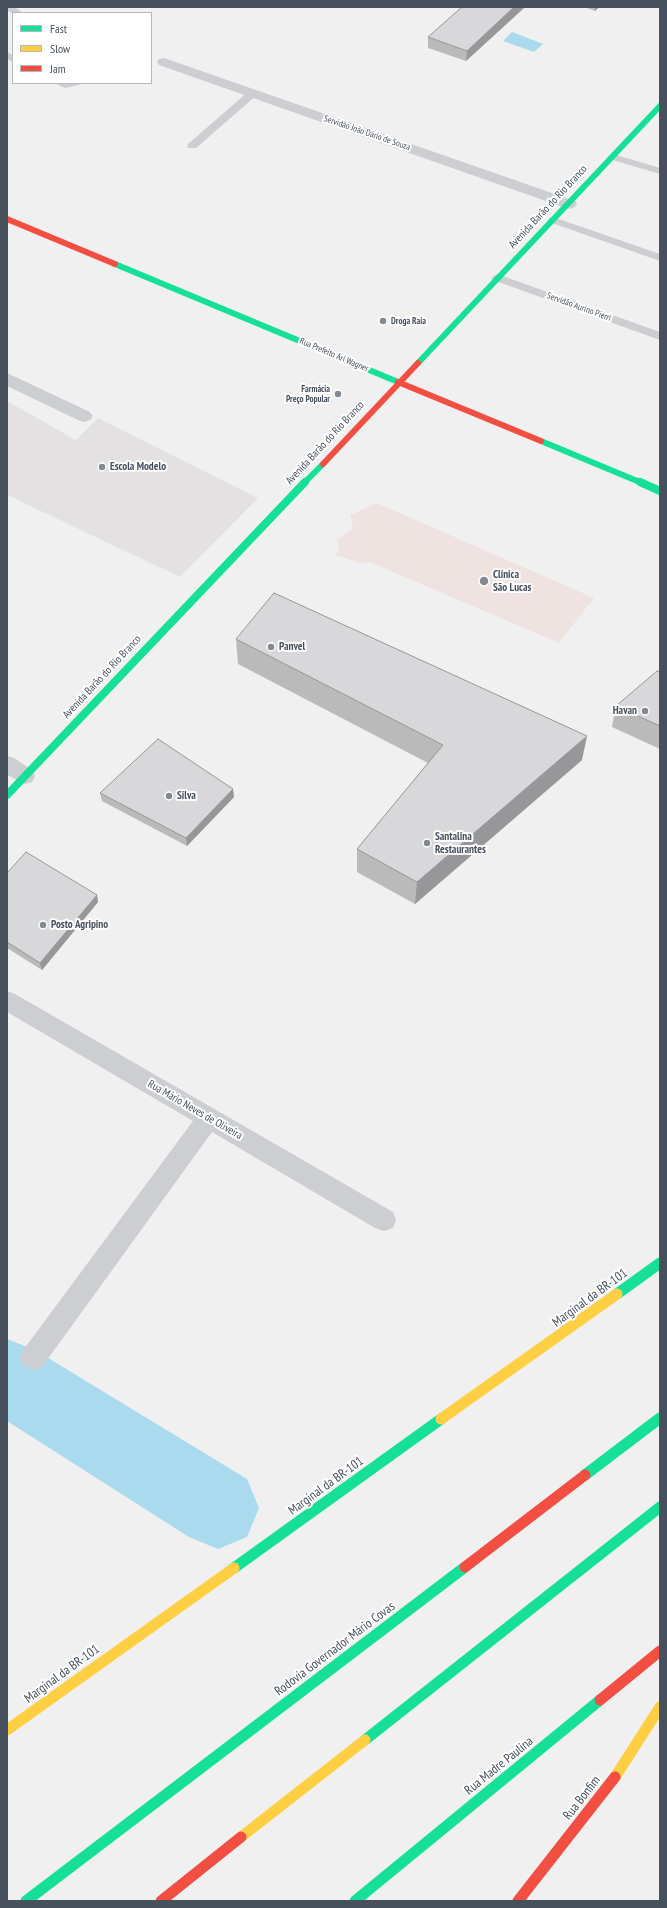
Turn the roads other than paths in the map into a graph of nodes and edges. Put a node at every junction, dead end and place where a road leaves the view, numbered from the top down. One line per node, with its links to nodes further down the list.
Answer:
1 (164, 62): 2 (street, Servidão João Dário de Souza)
2 (253, 93): 4 (lane); 7 (street, Servidão João Dário de Souza)
3 (660, 106): 5 (main road, Avenida Barão do Rio Branco)
4 (192, 146)
5 (613, 156): 6 (lane); 7 (main road, Avenida Barão do Rio Branco)
6 (660, 171)
7 (569, 204): 9 (main road, Avenida Barão do Rio Branco)
8 (7, 219): 14 (main road, Rua Prefeito Ari Wagner)
9 (553, 220): 10 (lane); 11 (main road, Avenida Barão do Rio Branco)
10 (660, 258)
11 (497, 278): 12 (lane, Servidão Aurino Pierri); 14 (main road, Avenida Barão do Rio Branco)
12 (660, 336)
13 (7, 379): 15 (street)
14 (399, 382): 16 (main road, Rua Prefeito Ari Wagner); 18 (main road, Avenida Barão do Rio Branco)
15 (84, 416)
16 (660, 491)
17 (7, 764): 18 (street)
18 (25, 776): 19 (main road, Avenida Barão do Rio Branco)
19 (7, 795)
20 (7, 1001): 21 (street, Rua Mário Neves de Oliveira)
21 (209, 1118): 22 (street, Rua Mário Neves de Oliveira); 24 (street)
22 (384, 1220)
23 (660, 1263): 29 (main road, Marginal da BR-101)
24 (33, 1358)
25 (660, 1418): 30 (main road, Rodovia Governador Mário Covas)
26 (660, 1507): 31 (main road)
27 (660, 1651): 32 (main road, Rua Madre Paulina)
28 (660, 1707): 33 (main road, Rua Bonfim)
29 (7, 1730)
30 (26, 1901)
31 (161, 1901)
32 (355, 1901)
33 (518, 1901)

